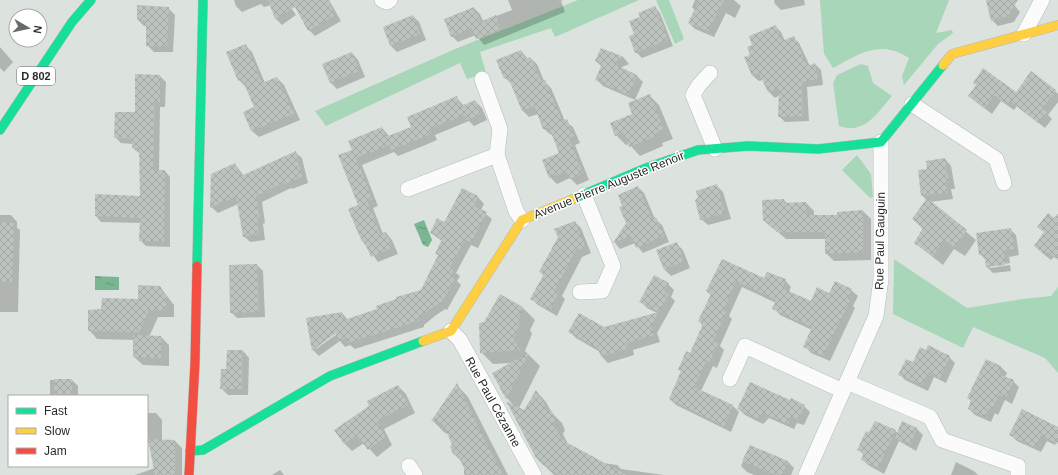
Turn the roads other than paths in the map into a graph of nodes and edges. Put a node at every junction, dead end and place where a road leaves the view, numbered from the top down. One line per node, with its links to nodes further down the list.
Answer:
1 (82, 0): 7 (street, D 802)
2 (91, 0): 7 (street, D 802)
3 (203, 0): 25 (street)
4 (382, 0): 5 (street)
5 (390, 0)
6 (1042, 0): 9 (street)
7 (72, 22): 13 (street, D 802)
8 (1058, 25): 9 (street)
9 (1024, 34): 12 (street)
10 (710, 73): 15 (street)
11 (482, 79): 16 (street, Avenue Pierre Auguste Renoir)
12 (912, 104): 14 (street); 17 (street)
13 (0, 130)
14 (881, 142): 15 (street, Avenue Pierre Auguste Renoir); 24 (street, Rue Paul Gauguin)
15 (715, 149): 19 (street, Avenue Pierre Auguste Renoir)
16 (497, 155): 18 (street); 20 (street, Avenue Pierre Auguste Renoir)
17 (1004, 183)
18 (408, 189)
19 (584, 196): 20 (street, Avenue Pierre Auguste Renoir); 21 (street)
20 (522, 220): 22 (street, Avenue Pierre Auguste Renoir)
21 (580, 292)
22 (451, 331): 25 (street); 26 (street, Rue Paul Cézanne)
23 (730, 379): 24 (street)
24 (845, 386): 28 (street, Rue Paul Gauguin); 29 (street)
25 (190, 451): 27 (street)
26 (532, 474)
27 (189, 475)
28 (806, 475)
29 (1018, 475)

